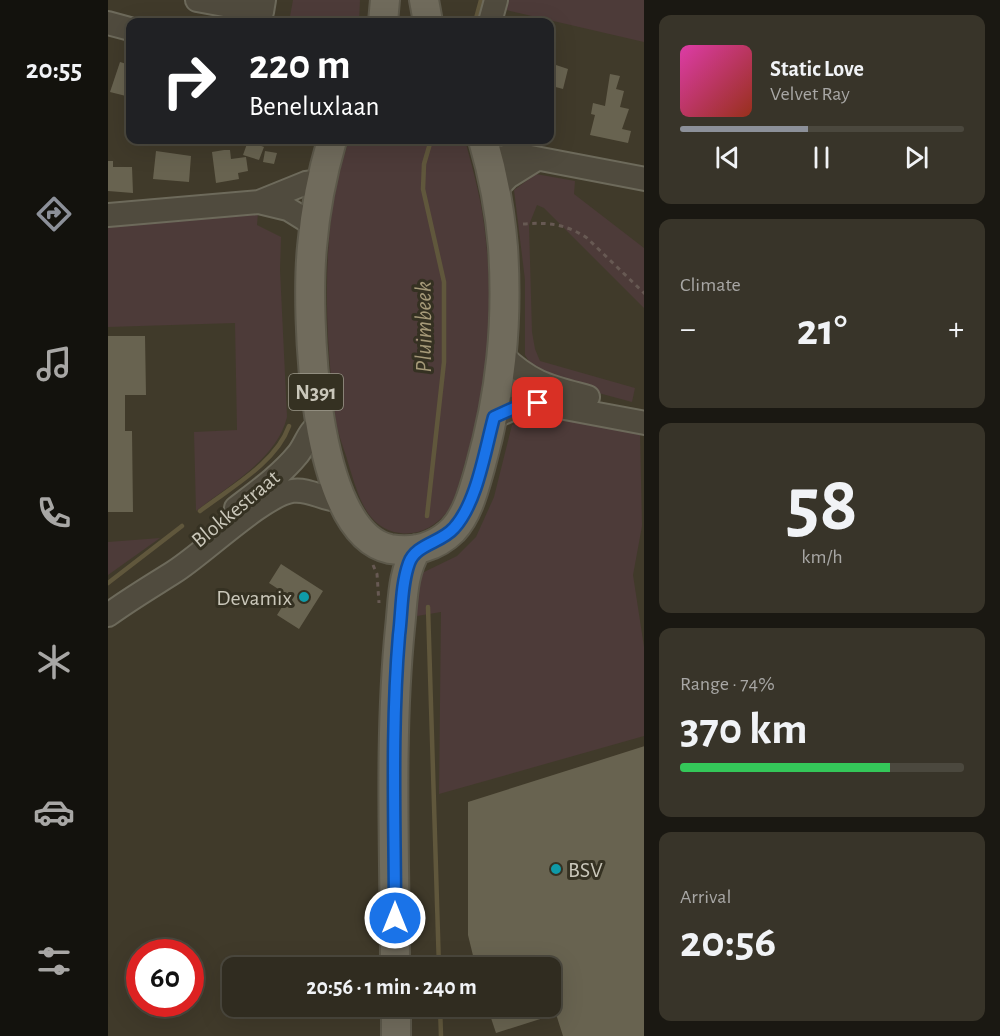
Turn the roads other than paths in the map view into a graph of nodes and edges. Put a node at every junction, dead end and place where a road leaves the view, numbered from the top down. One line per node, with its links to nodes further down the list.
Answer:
1 (197, 0): 2 (street)
2 (264, 0)
3 (385, 0): 6 (main road)
4 (424, 0): 7 (main road)
5 (496, 0): 8 (street)
6 (383, 18)
7 (427, 18)
8 (491, 18)
9 (108, 22): 10 (street)
10 (126, 28)
11 (331, 144): 15 (main road, N391)
12 (486, 151): 13 (street); 16 (main road)
13 (537, 159): 14 (street); 16 (street)
14 (644, 179)
15 (322, 181): 17 (street); 19 (main road, N391)
16 (495, 190): 20 (main road)
17 (259, 202): 18 (street); 19 (street)
18 (108, 215)
19 (315, 223): 24 (main road, N391)
20 (503, 356): 21 (street); 22 (main road)
21 (644, 413)
22 (494, 417): 23 (street); 27 (main road)
23 (644, 423)
24 (321, 424): 25 (main road, N391); 28 (street, Blokkestraat)
25 (341, 500): 26 (main road, N391); 28 (street, Blokkestraat)
26 (378, 546): 27 (main road); 30 (main road, N391)
27 (417, 549): 30 (main road, N391)
28 (143, 589): 29 (street, Blokkestraat)
29 (108, 615)
30 (396, 668): 31 (main road, N391)
31 (395, 957)
32 (396, 1017): 33 (main road)
33 (396, 1036)

